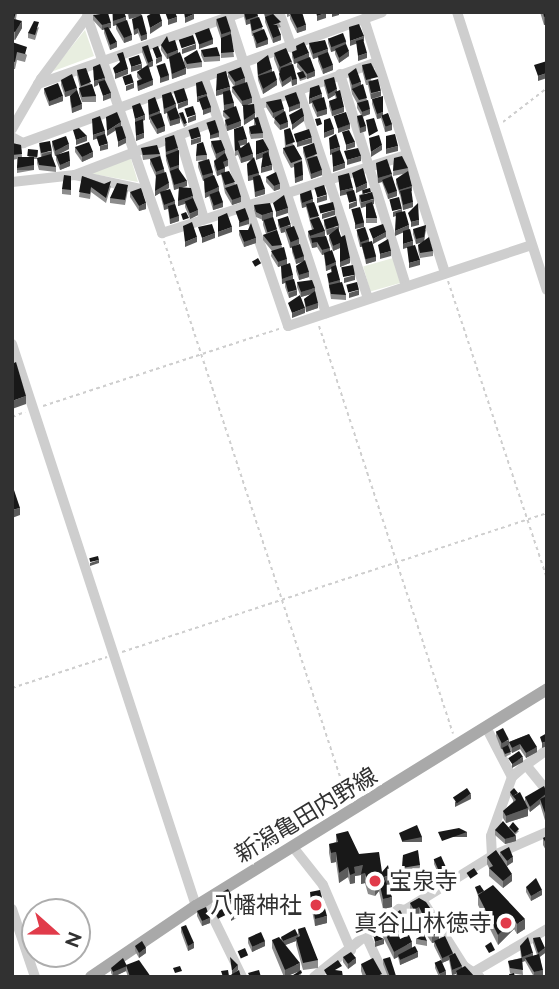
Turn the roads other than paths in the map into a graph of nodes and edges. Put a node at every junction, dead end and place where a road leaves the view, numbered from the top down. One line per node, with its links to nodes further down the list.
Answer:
1 (242, 12): 6 (street)
2 (279, 12): 8 (street)
3 (382, 12): 7 (street)
4 (457, 12): 32 (street)
5 (89, 14): 10 (street); 14 (street)
6 (228, 14): 10 (street); 11 (street)
7 (364, 19): 8 (street); 9 (street)
8 (292, 48): 11 (street)
9 (377, 61): 12 (street); 23 (street)
10 (101, 63): 14 (street); 17 (street)
11 (245, 65): 13 (street); 16 (street)
12 (340, 74): 15 (street); 24 (street)
13 (204, 79): 17 (street); 18 (street)
14 (38, 84): 19 (street)
15 (299, 91): 16 (street); 26 (street)
16 (258, 105): 29 (street)
17 (118, 109): 21 (street); 22 (street)
18 (218, 120): 20 (street); 30 (street)
19 (12, 129)
20 (179, 135): 22 (street); 31 (street)
21 (12, 137)
22 (133, 151): 25 (street); 28 (street)
23 (407, 155): 24 (street); 33 (street)
24 (368, 166): 26 (street); 34 (street)
25 (75, 175): 27 (street); 28 (street)
26 (330, 178): 29 (street); 36 (street)
27 (12, 182)
28 (146, 191): 31 (street)
29 (289, 192): 30 (street); 37 (street)
30 (248, 205): 31 (street); 37 (street)
31 (204, 219)
32 (531, 245): 33 (street); 35 (street)
33 (445, 273): 34 (street)
34 (406, 286): 36 (street)
35 (547, 290)
36 (368, 298): 37 (street)
37 (321, 314)
38 (12, 344): 49 (street)
39 (546, 689): 40 (main road, 新潟亀田内野線)
40 (487, 729): 43 (street); 46 (main road, 新潟亀田内野線)
41 (547, 750): 42 (street)
42 (526, 765): 43 (street); 44 (street)
43 (512, 776): 47 (street)
44 (547, 791)
45 (547, 832): 47 (street)
46 (293, 847): 49 (main road, 新潟亀田内野線); 53 (street)
47 (492, 856): 48 (street)
48 (421, 900): 52 (street); 55 (street)
49 (201, 903): 54 (street); 57 (main road, 新潟亀田内野線)
50 (12, 909): 56 (street)
51 (547, 929): 55 (street)
52 (367, 938): 53 (street); 59 (street)
53 (351, 950): 58 (street)
54 (241, 972)
55 (476, 975)
56 (35, 977)
57 (92, 977)
58 (314, 977)
59 (385, 977)

